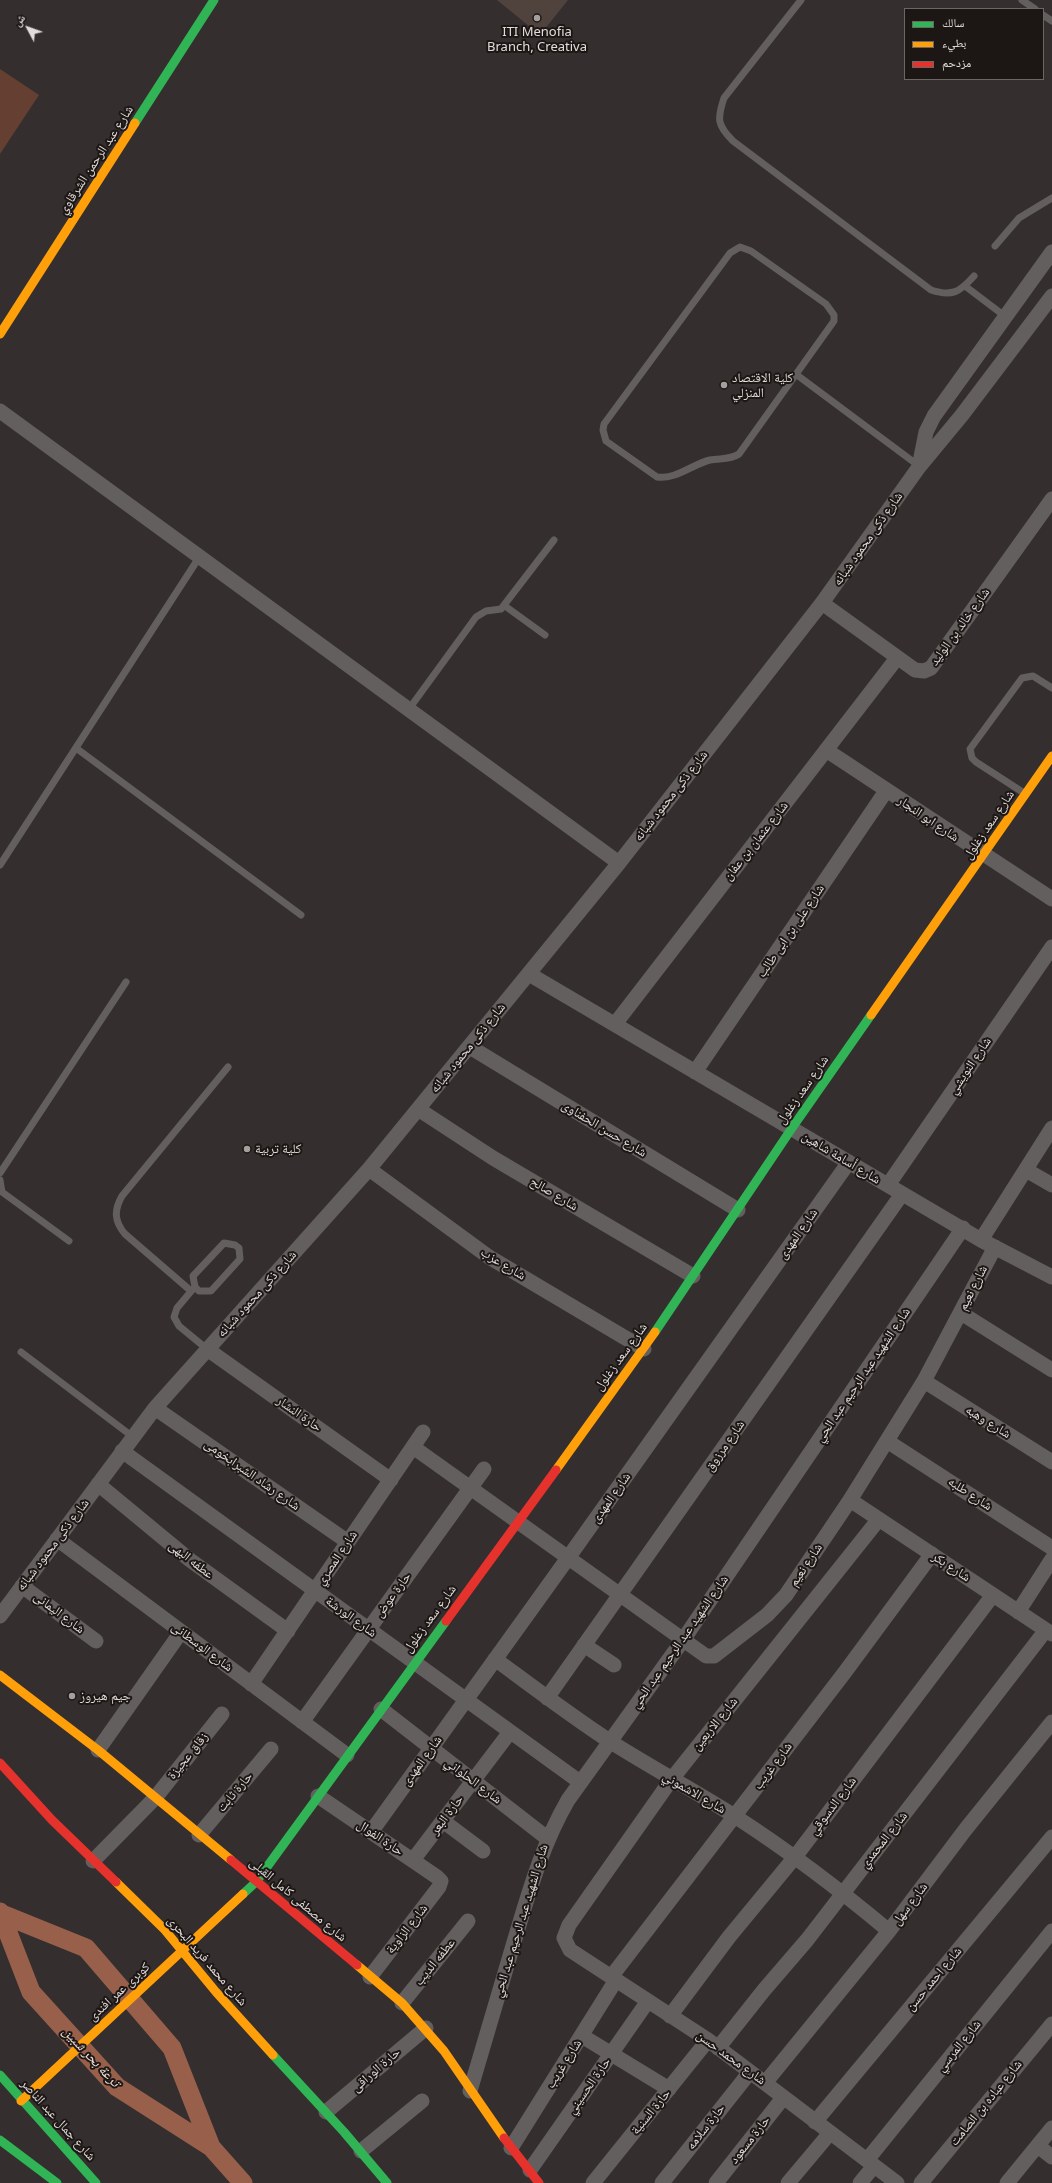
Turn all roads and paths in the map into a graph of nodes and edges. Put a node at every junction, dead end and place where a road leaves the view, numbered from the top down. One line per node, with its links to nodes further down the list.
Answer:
1 (214, 0): 10 (street, شارع عبد الرحمن الشرقاوي)
2 (801, 0): 7 (lane)
3 (1052, 198): 4 (lane)
4 (995, 246)
5 (1052, 252): 9 (street, شارع ذكى محمود شبانه)
6 (974, 276): 7 (lane)
7 (965, 286): 9 (lane)
8 (1052, 296): 13 (street, شارع ذكى محمود شبانه)
9 (1007, 317): 13 (street, شارع ذكى محمود شبانه)
10 (0, 334)
11 (797, 375): 11 (lane); 13 (lane)
12 (0, 411): 16 (street)
13 (919, 467): 17 (street, شارع ذكى محمود شبانه)
14 (1052, 499): 20 (street, شارع خالد بن الوليد)
15 (554, 540): 18 (lane)
16 (200, 556): 22 (street); 23 (lane)
17 (822, 603): 20 (street, شارع خالد بن الوليد); 29 (street, شارع ذكى محمود شبانه)
18 (505, 606): 19 (lane); 22 (lane)
19 (545, 635)
20 (897, 658): 24 (street, شارع عثمان بن عفان)
21 (1052, 688): 27 (lane)
22 (409, 709): 29 (street)
23 (76, 748): 30 (lane); 32 (lane)
24 (826, 750): 26 (street, شارع ابو النجار); 36 (street, شارع عثمان بن عفان)
25 (1050, 765): 27 (street, شارع سعد زغلول)
26 (886, 791): 28 (street, شارع ابو النجار); 39 (street, شارع على بن ابى طالب)
27 (1026, 794): 28 (street, شارع سعد زغلول)
28 (984, 856): 31 (street, شارع ابو النجار); 41 (street, شارع سعد زغلول)
29 (620, 862): 34 (street, شارع ذكى محمود شبانه)
30 (0, 865)
31 (1052, 899)
32 (301, 915)
33 (1052, 947): 49 (street, شارع النويشي)
34 (529, 974): 36 (street, شارع أسامة شاهين); 37 (street, شارع ذكى محمود شبانه)
35 (126, 982): 46 (lane)
36 (615, 1024): 39 (street, شارع أسامة شاهين)
37 (470, 1047): 40 (street, شارع ذكى محمود شبانه); 52 (street, شارع حسن الحفناوى)
38 (228, 1067): 59 (lane)
39 (696, 1072): 41 (street, شارع أسامة شاهين)
40 (418, 1109): 44 (street, شارع ذكى محمود شبانه); 57 (street, شارع صالح)
41 (792, 1128): 43 (street, شارع أسامة شاهين); 52 (street, شارع سعد زغلول)
42 (1052, 1128): 45 (street)
43 (849, 1162): 49 (street, شارع أسامة شاهين); 84 (street, شارع المهدى)
44 (369, 1169): 61 (street, شارع ذكى محمود شبانه); 62 (street, شارع عزب)
45 (1026, 1170): 48 (street); 54 (street)
46 (0, 1173)
47 (0, 1180): 50 (lane)
48 (1052, 1185)
49 (888, 1186): 51 (street, شارع أسامة شاهين)
50 (1, 1192): 55 (lane)
51 (902, 1194): 53 (street, شارع أسامة شاهين); 88 (street, شارع مرزوق)
52 (738, 1210): 57 (street, شارع سعد زغلول)
53 (963, 1228): 54 (street, شارع أسامة شاهين); 96 (street, شارع الشهيد عبد الرحيم عبد الحي)
54 (981, 1240): 56 (street, شارع أسامة شاهين)
55 (69, 1241)
56 (995, 1247): 58 (street, شارع أسامة شاهين); 60 (street, شارع نعيم)
57 (693, 1276): 62 (street, شارع سعد زغلول)
58 (1052, 1277)
59 (193, 1289): 59 (lane); 61 (lane)
60 (960, 1313): 64 (street); 65 (street, شارع نعيم)
61 (207, 1349): 66 (street, شارع ذكى محمود شبانه); 74 (street, حارة النشار)
62 (644, 1349): 79 (street, شارع سعد زغلول)
63 (21, 1352): 68 (lane)
64 (1052, 1370)
65 (924, 1381): 69 (street, شارع نعيم); 72 (street, شارع وهبه)
66 (155, 1408): 68 (street, شارع ذكى محمود شبانه); 81 (street, شارع رشاد الشبرابخومى)
67 (424, 1432): 70 (street, شارع المصري)
68 (133, 1437): 71 (street, شارع ذكى محمود شبانه)
69 (887, 1441): 77 (street, شارع نعيم); 82 (street, شارع طلبه)
70 (413, 1447): 74 (street, شارع المصري); 76 (street, شارع نعيم)
71 (122, 1451): 75 (street, شارع ذكى محمود شبانه); 87 (street, شارع الورشة)
72 (1052, 1462)
73 (484, 1469): 76 (street, حارة عوض)
74 (391, 1480): 81 (street, شارع المصري)
75 (98, 1484): 80 (street, شارع ذكى محمود شبانه); 93 (street, عطفه البهى)
76 (470, 1488): 79 (street, شارع نعيم); 92 (street, حارة عوض)
77 (850, 1500): 78 (street, شارع بكر); 96 (street, شارع نعيم)
78 (879, 1520): 83 (street, شارع بكر); 118 (street, شارع الاربعين)
79 (517, 1522): 84 (street, شارع نعيم); 100 (street, شارع سعد زغلول)
80 (57, 1539): 86 (street, شارع ذكى محمود شبانه); 94 (street, شارع الوسطانى)
81 (348, 1542): 87 (street, شارع المصري)
82 (1052, 1548)
83 (932, 1554): 89 (street, شارع بكر); 122 (street, شارع غريب)
84 (568, 1558): 88 (street, شارع نعيم); 99 (street, شارع المهدى)
85 (1052, 1559): 90 (street)
86 (22, 1586): 91 (street, شارع ذكى محمود شبانه); 97 (street, شارع اليمانى)
87 (315, 1590): 92 (street, شارع الورشة); 93 (street, شارع المصري)
88 (620, 1595): 96 (street, شارع نعيم); 98 (street, شارع مرزوق)
89 (993, 1595): 90 (street, شارع بكر); 129 (street, شارع الدسوقي)
90 (1018, 1612): 95 (street, شارع بكر)
91 (0, 1616)
92 (368, 1629): 100 (street, شارع الورشة); 108 (street, حارة عوض)
93 (288, 1631): 103 (street, شارع المصري)
94 (181, 1632): 103 (street, شارع الوسطانى); 114 (street)
95 (1049, 1632): 134 (street, شارع المحمدي)
96 (683, 1640): 111 (street, شارع الشهيد عبد الرحيم عبد الحي)
97 (96, 1641)
98 (584, 1645): 101 (street); 104 (street, شارع مرزوق)
99 (495, 1659): 104 (street, شارع الاشموني); 105 (street, شارع المهدى)
100 (414, 1662): 105 (street, شارع الورشة); 106 (street, شارع سعد زغلول)
101 (614, 1665)
102 (0, 1675): 114 (street, شارع مصطفى كامل القبلى)
103 (251, 1684): 108 (street, شارع الوسطانى)
104 (547, 1698): 111 (street, شارع الاشموني)
105 (466, 1700): 110 (street, شارع الورشة); 112 (street, شارع المهدى)
106 (380, 1709): 112 (street, شارع الحلواني); 115 (street, شارع سعد زغلول)
107 (222, 1714): 121 (street, زقاق عجيزة)
108 (302, 1722): 115 (street, شارع الوسطانى)
109 (1052, 1722): 136 (street, شارع سهل)
110 (510, 1732): 117 (street, حارة البعر); 119 (street, شارع الورشة)
111 (610, 1741): 118 (street, شارع الاشموني); 119 (street, شارع الشهيد عبد الرحيم عبد الحي)
112 (431, 1748): 117 (street, شارع الحلواني); 124 (street, شارع المهدى)
113 (271, 1749): 125 (street, حارة ثابت)
114 (98, 1750): 121 (street, شارع مصطفى كامل القبلى)
115 (347, 1755): 120 (street, شارع سعد زغلول)
116 (0, 1763): 131 (street, شارع محمد فريد البحرى)
117 (473, 1780): 123 (street, حارة البعر); 127 (street, شارع الحلواني)
118 (671, 1780): 122 (street, شارع الاشموني); 138 (street, شارع الاربعين)
119 (580, 1782): 127 (street, شارع الشهيد عبد الرحيم عبد الحي)
120 (318, 1796): 124 (street, حارة الفوال); 133 (street, شارع سعد زغلول)
121 (155, 1798): 125 (street, شارع مصطفى كامل القبلى); 131 (street, زقاق عجيزة)
122 (734, 1816): 129 (street, شارع الاشموني); 141 (street, شارع غريب)
123 (443, 1821): 128 (street); 130 (street, حارة البعر)
124 (371, 1832): 130 (street, حارة الفوال)
125 (199, 1835): 133 (street, شارع مصطفى كامل القبلى)
126 (1052, 1836): 159 (street, شارع احمد حسن)
127 (547, 1838): 154 (street, شارع الشهيد عبد الرحيم عبد الحي)
128 (483, 1851)
129 (795, 1857): 134 (street, شارع الاشموني); 144 (street, شارع الدسوقي)
130 (413, 1860): 132 (street, حارة الفوال)
131 (93, 1861): 139 (street, شارع محمد فريد البحرى)
132 (441, 1881): 140 (street, شارع الزاوية)
133 (256, 1882): 139 (street, شارع سعد زغلول); 140 (street, شارع مصطفى كامل القبلى)
134 (843, 1893): 136 (street, شارع الاشموني); 148 (street, شارع المحمدي)
135 (468, 1921): 143 (street, عطفه الديب)
136 (889, 1931): 152 (street, شارع سهل)
137 (1052, 1931): 167 (street, شارع المرسي)
138 (564, 1938): 141 (street, شارع محمد حسن)
139 (183, 1952): 156 (street, كوبرى عمر افندى); 158 (street, شارع محمد فريد البحرى)
140 (370, 1977): 143 (street, شارع مصطفى كامل القبلى)
141 (614, 1979): 142 (street, شارع محمد حسن); 147 (street, شارع غريب)
142 (648, 2001): 144 (street, شارع محمد حسن); 149 (street, حارة الحسيني)
143 (402, 2003): 146 (street, شارع مصطفى كامل القبلى)
144 (670, 2016): 148 (street, شارع محمد حسن)
145 (1052, 2024): 179 (street, شارع عباده بن الصامت)
146 (426, 2028): 154 (street, شارع مصطفى كامل القبلى); 158 (street, حارة الوراقى)
147 (582, 2036): 149 (street); 164 (street, شارع غريب)
148 (713, 2044): 150 (street, شارع محمد حسن); 153 (street, حارة السنية)
149 (611, 2054): 153 (street); 168 (street, حارة الحسيني)
150 (750, 2072): 152 (street, شارع محمد حسن); 174 (street, حارة سلامه)
151 (0, 2075): 156 (street, شارع جمال عبد الناصر)
152 (765, 2083): 155 (street, شارع محمد حسن)
153 (668, 2090): 173 (street, حارة السنية)
154 (470, 2091): 164 (street, شارع مصطفى كامل القبلى)
155 (784, 2098): 159 (street, شارع محمد حسن); 175 (street, حارة مسعود)
156 (22, 2101): 170 (street, شارع جمال عبد الناصر)
157 (422, 2101): 165 (street)
158 (326, 2112): 165 (street, شارع محمد فريد البحرى)
159 (815, 2122): 161 (street, شارع محمد حسن)
160 (1052, 2128): 163 (street)
161 (830, 2133): 167 (street, شارع محمد حسن); 176 (street)
162 (1, 2141): 169 (street)
163 (1038, 2146): 166 (street); 180 (street)
164 (511, 2148): 168 (street, شارع مصطفى كامل القبلى)
165 (361, 2151): 171 (street, شارع محمد فريد البحرى)
166 (1052, 2157)
167 (870, 2163): 177 (street, شارع المرسي); 178 (street, شارع محمد حسن)
168 (530, 2170): 172 (street, شارع مصطفى كامل القبلى)
169 (57, 2183)
170 (96, 2183)
171 (387, 2183)
172 (539, 2183)
173 (593, 2183)
174 (662, 2183)
175 (716, 2183)
176 (788, 2183)
177 (860, 2183)
178 (896, 2183)
179 (922, 2183)
180 (1008, 2183)

